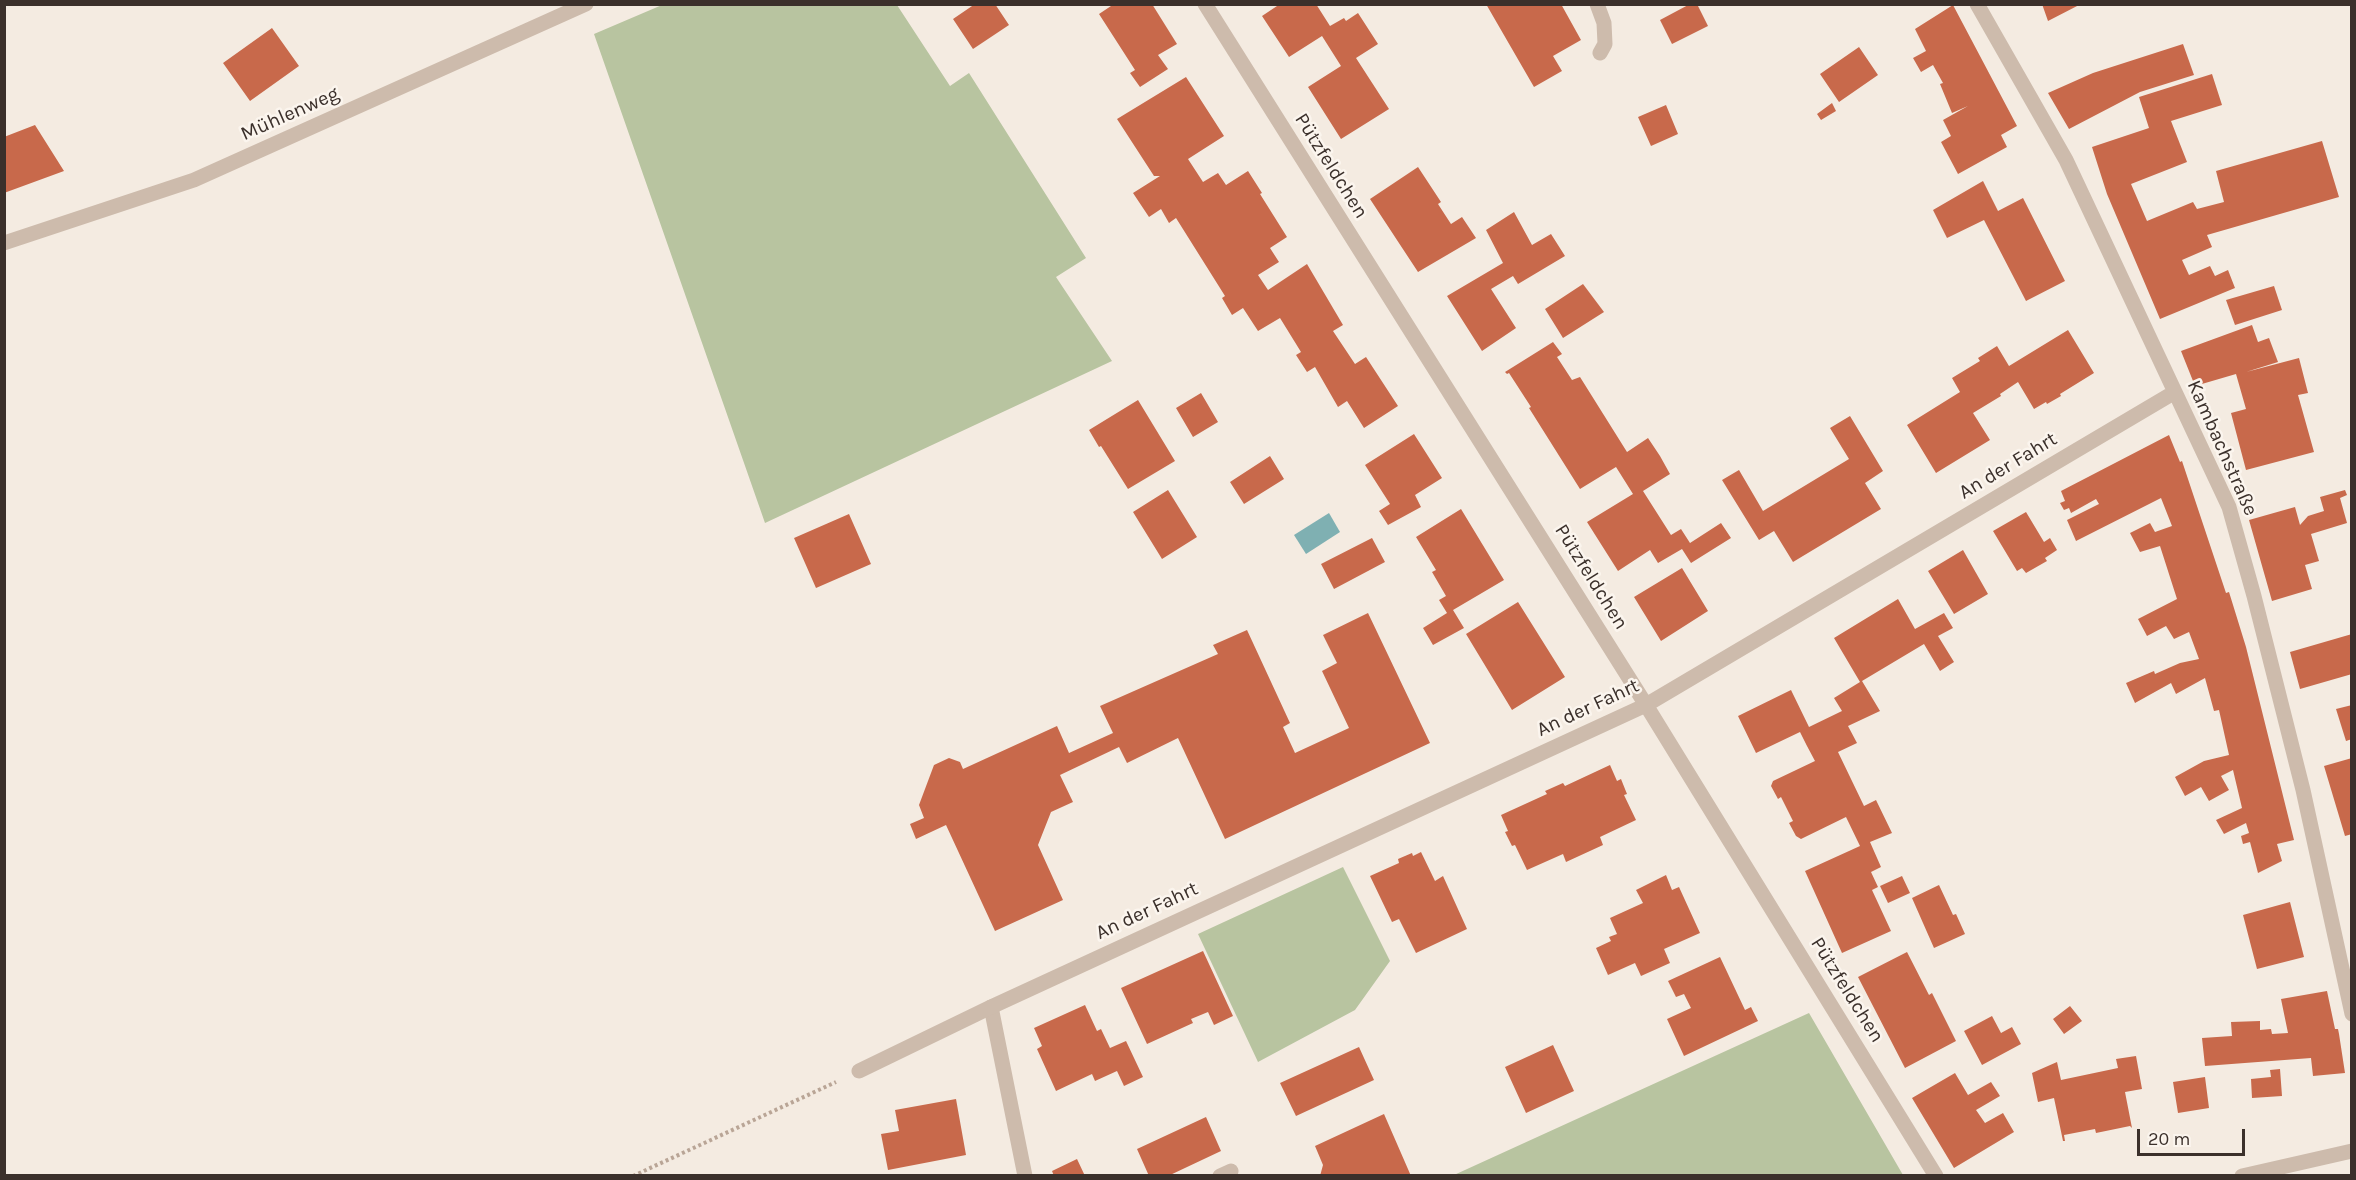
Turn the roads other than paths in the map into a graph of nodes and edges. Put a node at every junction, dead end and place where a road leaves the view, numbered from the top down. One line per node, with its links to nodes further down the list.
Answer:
1 (586, 4): 6 (street, Mühlenweg)
2 (1205, 4): 8 (street, Pützfeldchen)
3 (1597, 4): 5 (street)
4 (1977, 4): 7 (street, Kambachstraße)
5 (1600, 53)
6 (4, 243)
7 (2175, 392): 8 (street, An der Fahrt); 10 (street, Kambachstraße)
8 (1646, 705): 9 (street, An der Fahrt); 14 (street, Pützfeldchen)
9 (991, 1007): 11 (street, An der Fahrt); 13 (street)
10 (2352, 1014)
11 (858, 1071)
12 (2352, 1151): 15 (street)
13 (1025, 1176)
14 (1936, 1176)
15 (2242, 1176)

